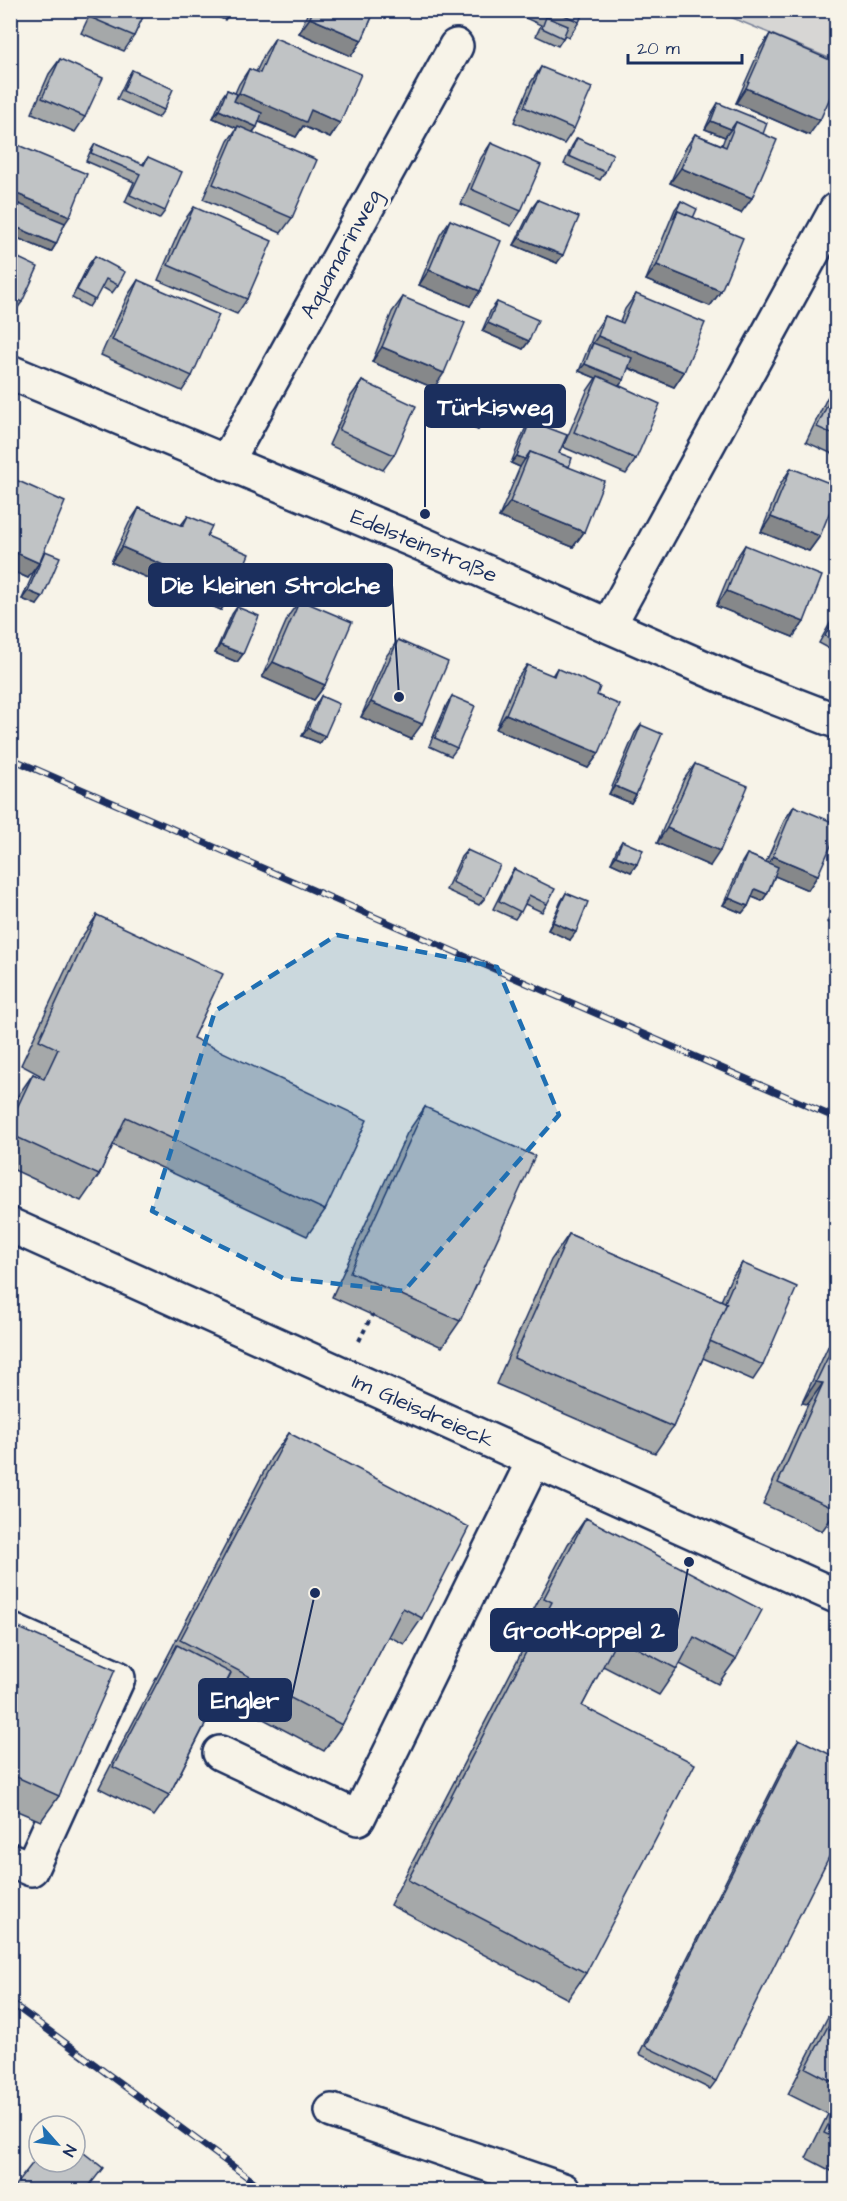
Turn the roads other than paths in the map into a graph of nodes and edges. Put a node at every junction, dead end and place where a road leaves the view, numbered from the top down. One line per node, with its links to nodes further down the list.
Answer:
1 (456, 46): 4 (street, Aquamarinweg)
2 (836, 210): 5 (street)
3 (10, 372): 4 (street, Edelsteinstraße)
4 (226, 463): 5 (street, Edelsteinstraße)
5 (609, 625): 6 (street, Edelsteinstraße)
6 (837, 721)
7 (10, 1225): 8 (street, Im Gleisdreieck)
8 (534, 1460): 9 (street, Im Gleisdreieck); 11 (street)
9 (837, 1596)
10 (10, 1630): 12 (street)
11 (220, 1753)
12 (10, 1860)
13 (332, 2111): 14 (street)
14 (563, 2190)

